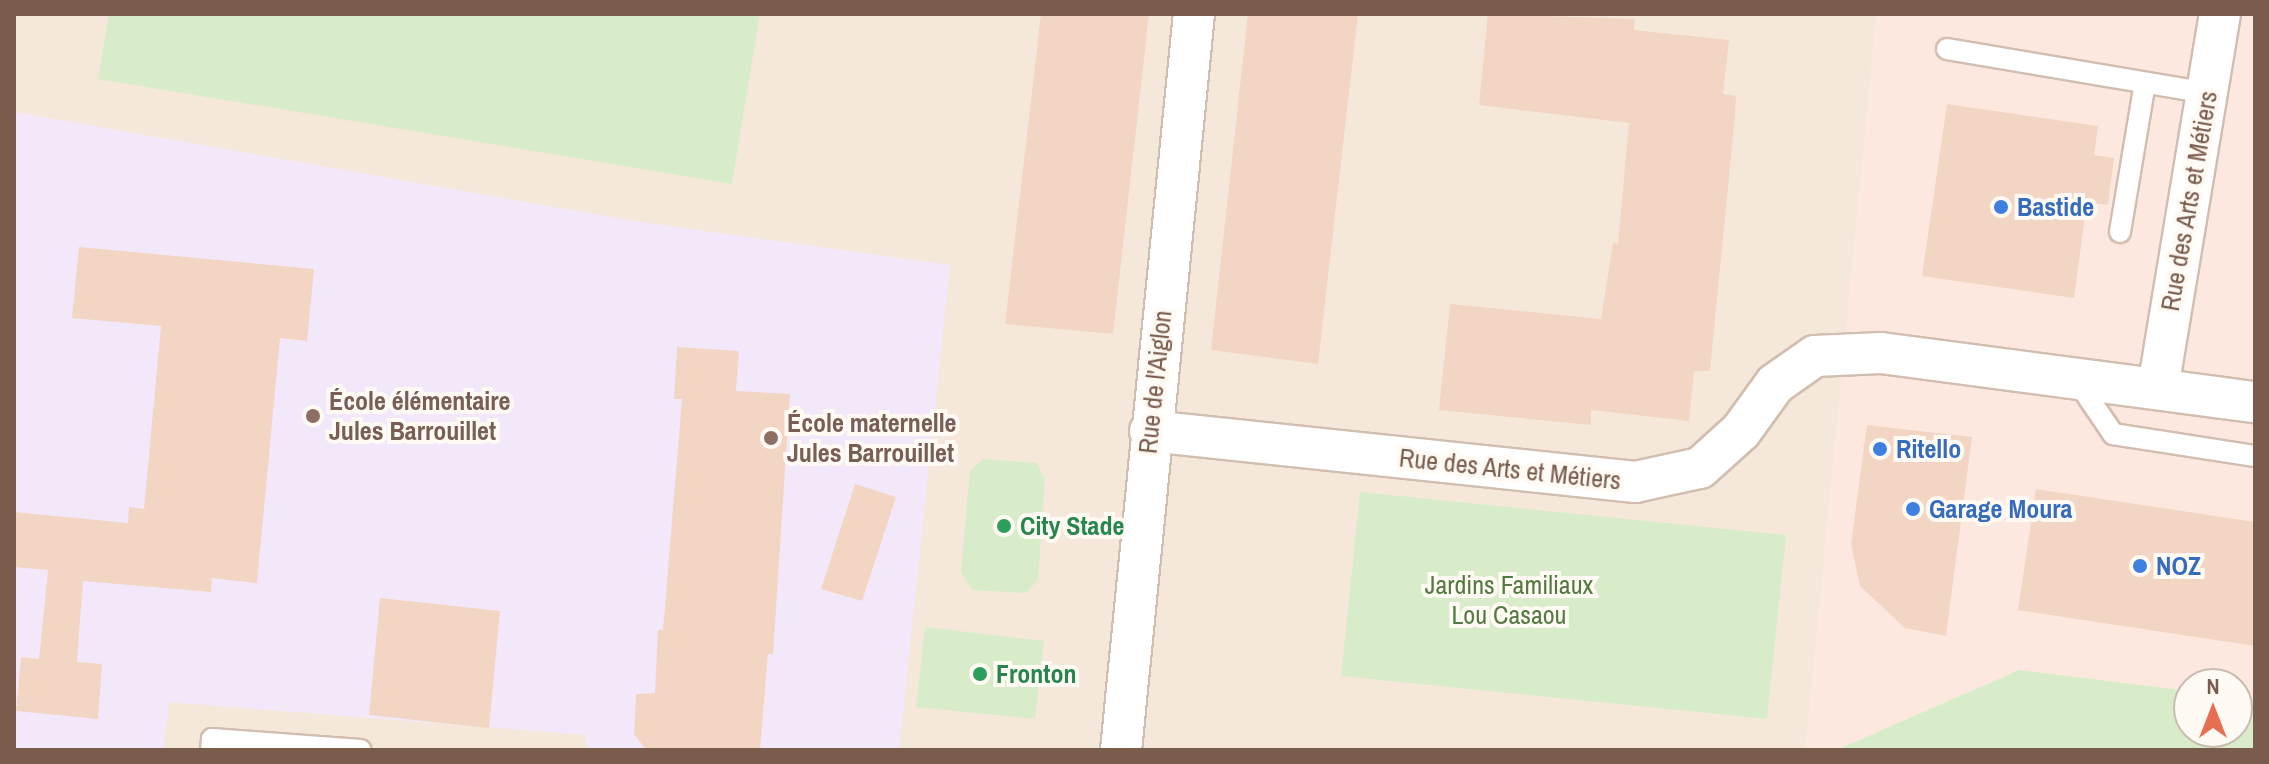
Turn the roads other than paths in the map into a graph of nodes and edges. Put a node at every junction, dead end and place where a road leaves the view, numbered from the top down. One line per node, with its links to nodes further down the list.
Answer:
1 (1194, 14): 10 (street, Rue de l'Aiglon)
2 (2220, 14): 5 (street, Rue des Arts et Métiers)
3 (1947, 49): 4 (lane)
4 (2145, 83): 5 (lane); 6 (lane)
5 (2207, 93): 8 (street, Rue des Arts et Métiers)
6 (2120, 232)
7 (2075, 378): 8 (street, Rue des Arts et Métiers); 10 (street, Rue des Arts et Métiers); 11 (lane)
8 (2158, 388): 9 (street, Rue des Arts et Métiers)
9 (2255, 402)
10 (1150, 431): 14 (street, Rue de l'Aiglon)
11 (2255, 456)
12 (211, 750): 13 (lane)
13 (361, 750)
14 (1121, 750)

